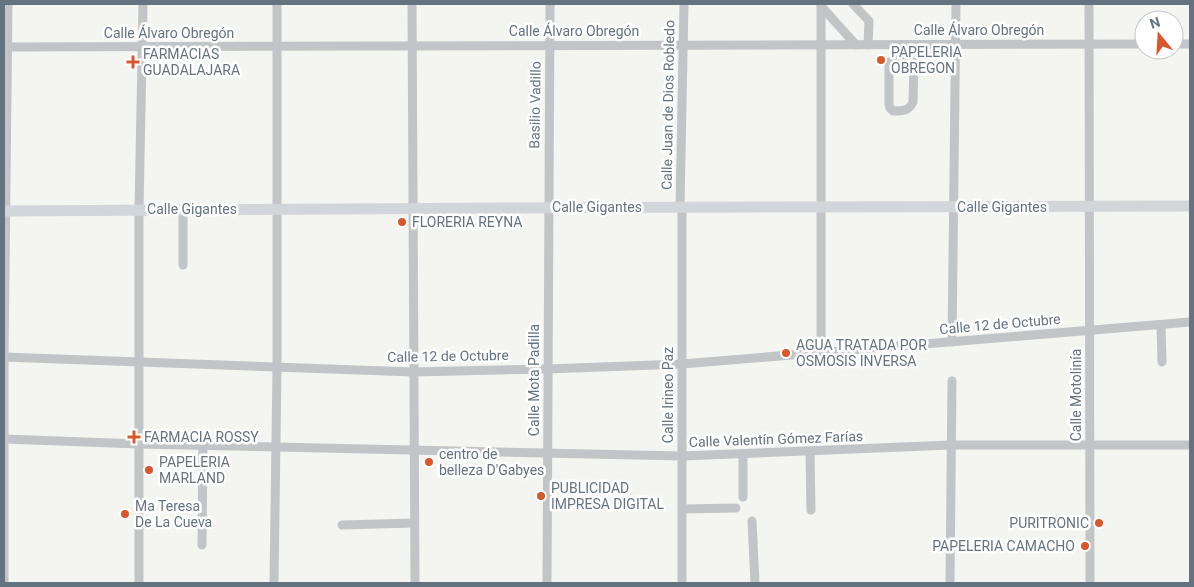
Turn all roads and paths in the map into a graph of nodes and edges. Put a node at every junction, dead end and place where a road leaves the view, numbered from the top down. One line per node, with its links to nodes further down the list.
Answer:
1 (8, 4): 22 (street)
2 (143, 4): 23 (street)
3 (278, 4): 21 (street)
4 (412, 4): 16 (street)
5 (550, 4): 17 (street, Basilio Vadillo)
6 (684, 4): 18 (street, Calle Juan de Dios Robledo)
7 (853, 4): 11 (street)
8 (956, 4): 13 (street)
9 (1090, 4): 14 (street, Calle Motolinía)
10 (821, 5): 19 (street); 20 (street)
11 (868, 44): 12 (street, Calle Álvaro Obregón); 20 (street, Calle Álvaro Obregón)
12 (902, 44): 13 (street, Calle Álvaro Obregón); 24 (street)
13 (956, 44): 14 (street, Calle Álvaro Obregón); 29 (street)
14 (1089, 44): 15 (street, Calle Álvaro Obregón); 26 (street, Calle Motolinía)
15 (1134, 44)
16 (412, 45): 17 (street, Calle Álvaro Obregón); 21 (street, Calle Álvaro Obregón); 30 (street)
17 (550, 45): 18 (street, Calle Álvaro Obregón); 28 (street, Basilio Vadillo)
18 (684, 45): 19 (street, Calle Álvaro Obregón); 25 (street, Calle Juan de Dios Robledo)
19 (821, 45): 20 (street, Calle Álvaro Obregón); 31 (street)
20 (856, 45)
21 (277, 46): 23 (street, Calle Álvaro Obregón); 33 (street)
22 (6, 47): 23 (street, Calle Álvaro Obregón); 35 (street)
23 (143, 47): 34 (street)
24 (902, 58): 24 (street)
25 (680, 206): 28 (main road, Calle Gigantes); 31 (main road, Calle Gigantes); 45 (street, Calle Irineo Paz)
26 (1090, 206): 27 (main road, Calle Gigantes); 29 (main road, Calle Gigantes); 39 (street, Calle Motolinía)
27 (1190, 206)
28 (548, 207): 30 (main road, Calle Gigantes); 47 (street, Calle Mota Padilla)
29 (953, 207): 31 (main road, Calle Gigantes); 40 (street)
30 (412, 208): 33 (main road, Calle Gigantes); 48 (street)
31 (820, 208): 41 (street)
32 (183, 209): 33 (main road, Calle Gigantes); 34 (main road, Calle Gigantes); 36 (street)
33 (278, 209): 46 (street)
34 (139, 210): 35 (main road, Calle Gigantes); 44 (street)
35 (5, 211): 42 (street)
36 (183, 265)
37 (1190, 322): 38 (street, Calle 12 de Octubre)
38 (1161, 325): 39 (street, Calle 12 de Octubre); 43 (street)
39 (1090, 330): 40 (street, Calle 12 de Octubre); 54 (street, Calle Motolinía)
40 (952, 342): 41 (street, Calle 12 de Octubre)
41 (821, 353): 45 (street, Calle 12 de Octubre)
42 (4, 357): 44 (street, Calle 12 de Octubre); 50 (street)
43 (1162, 362)
44 (139, 363): 46 (street, Calle 12 de Octubre); 51 (street)
45 (682, 364): 47 (street, Calle 12 de Octubre); 61 (street, Calle Irineo Paz)
46 (277, 368): 48 (street, Calle 12 de Octubre); 56 (street)
47 (547, 369): 48 (street, Calle 12 de Octubre); 59 (street, Calle Mota Padilla)
48 (413, 372): 57 (street)
49 (952, 381): 53 (street)
50 (4, 439): 51 (street, Calle Valentín Gómez Farías); 70 (street)
51 (139, 444): 52 (street, Calle Valentín Gómez Farías); 71 (street)
52 (203, 445): 56 (street, Calle Valentín Gómez Farías); 69 (street)
53 (951, 445): 54 (street, Calle Valentín Gómez Farías); 58 (street, Calle Valentín Gómez Farías); 77 (street)
54 (1090, 445): 55 (street, Calle Valentín Gómez Farías); 78 (street, Calle Motolinía)
55 (1190, 445)
56 (277, 447): 57 (street, Calle Valentín Gómez Farías); 72 (street)
57 (414, 449): 59 (street, Calle Valentín Gómez Farías); 67 (street)
58 (810, 452): 60 (street, Calle Valentín Gómez Farías); 65 (street)
59 (547, 453): 61 (street, Calle Valentín Gómez Farías); 74 (street, Calle Mota Padilla)
60 (743, 454): 61 (street, Calle Valentín Gómez Farías); 62 (street)
61 (682, 456): 64 (street, Calle Irineo Paz)
62 (743, 497)
63 (736, 508): 64 (street)
64 (682, 509): 75 (street, Calle Irineo Paz)
65 (811, 510)
66 (752, 521): 76 (street)
67 (414, 523): 68 (street); 73 (street)
68 (342, 525)
69 (202, 545)
70 (4, 583)
71 (139, 583)
72 (274, 583)
73 (414, 583)
74 (547, 583)
75 (682, 583)
76 (755, 583)
77 (950, 583)
78 (1090, 583)

